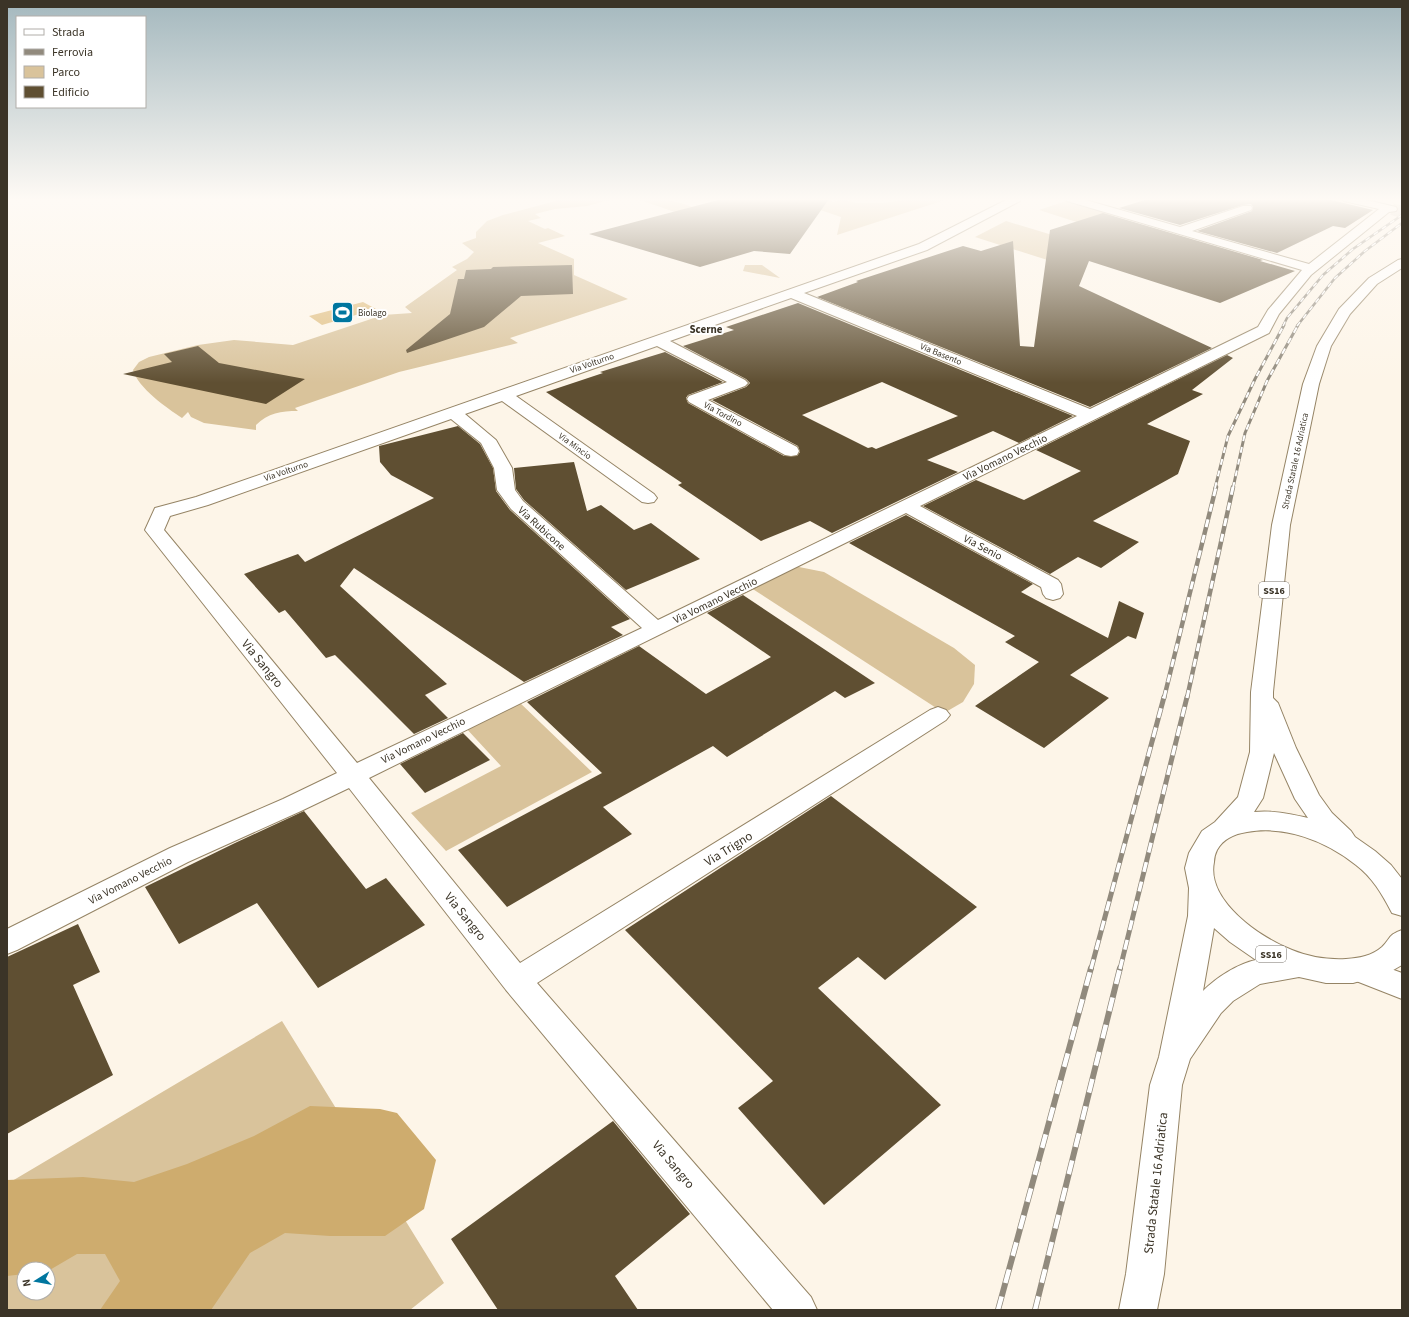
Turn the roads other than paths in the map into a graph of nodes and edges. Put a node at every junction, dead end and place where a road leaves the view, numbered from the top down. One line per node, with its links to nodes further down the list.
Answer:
1 (884, 260): 6 (street, Via Volturno)
2 (1282, 260): 5 (street)
3 (1322, 260): 5 (street, Via Vomano Vecchio)
4 (1400, 267): 17 (street, Strada Statale 16 Adriatica / SS16)
5 (1311, 269): 10 (street, Via Vomano Vecchio)
6 (791, 293): 7 (street, Via Volturno); 10 (street, Via Basento)
7 (657, 340): 8 (street, Via Volturno); 11 (street, Via Tordino)
8 (503, 394): 9 (street, Via Volturno); 12 (street, Via Mincio)
9 (453, 412): 14 (street, Via Volturno); 16 (street, Via Rubicone)
10 (1090, 415): 13 (street, Via Vomano Vecchio)
11 (791, 451)
12 (648, 498)
13 (906, 506): 15 (street, Via Senio); 16 (street, Via Vomano Vecchio)
14 (162, 512): 19 (street, Via Sangro)
15 (1053, 594)
16 (656, 628): 19 (street, Via Vomano Vecchio)
17 (1262, 692): 20 (street, Strada Statale 16 Adriatica / SS16); 21 (street, Strada Statale 16 Adriatica / SS16)
18 (938, 715): 28 (street, Via Trigno)
19 (353, 774): 24 (street, Via Vomano Vecchio); 28 (street, Via Sangro)
20 (1224, 829): 21 (street, SS16); 22 (street, SS16)
21 (1356, 851): 23 (street, SS16)
22 (1202, 888): 26 (street, SS16); 30 (street, Strada Statale 16 Adriatica / SS16)
23 (1402, 905)
24 (7, 942)
25 (1402, 942): 27 (street, SS16)
26 (1298, 964): 27 (street, SS16); 30 (street, Strada Statale 16 Adriatica / SS16)
27 (1361, 970): 29 (street)
28 (517, 981): 31 (street, Via Sangro)
29 (1402, 986)
30 (1174, 1057): 32 (street, Strada Statale 16 Adriatica / SS16)
31 (798, 1310)
32 (1138, 1310)

